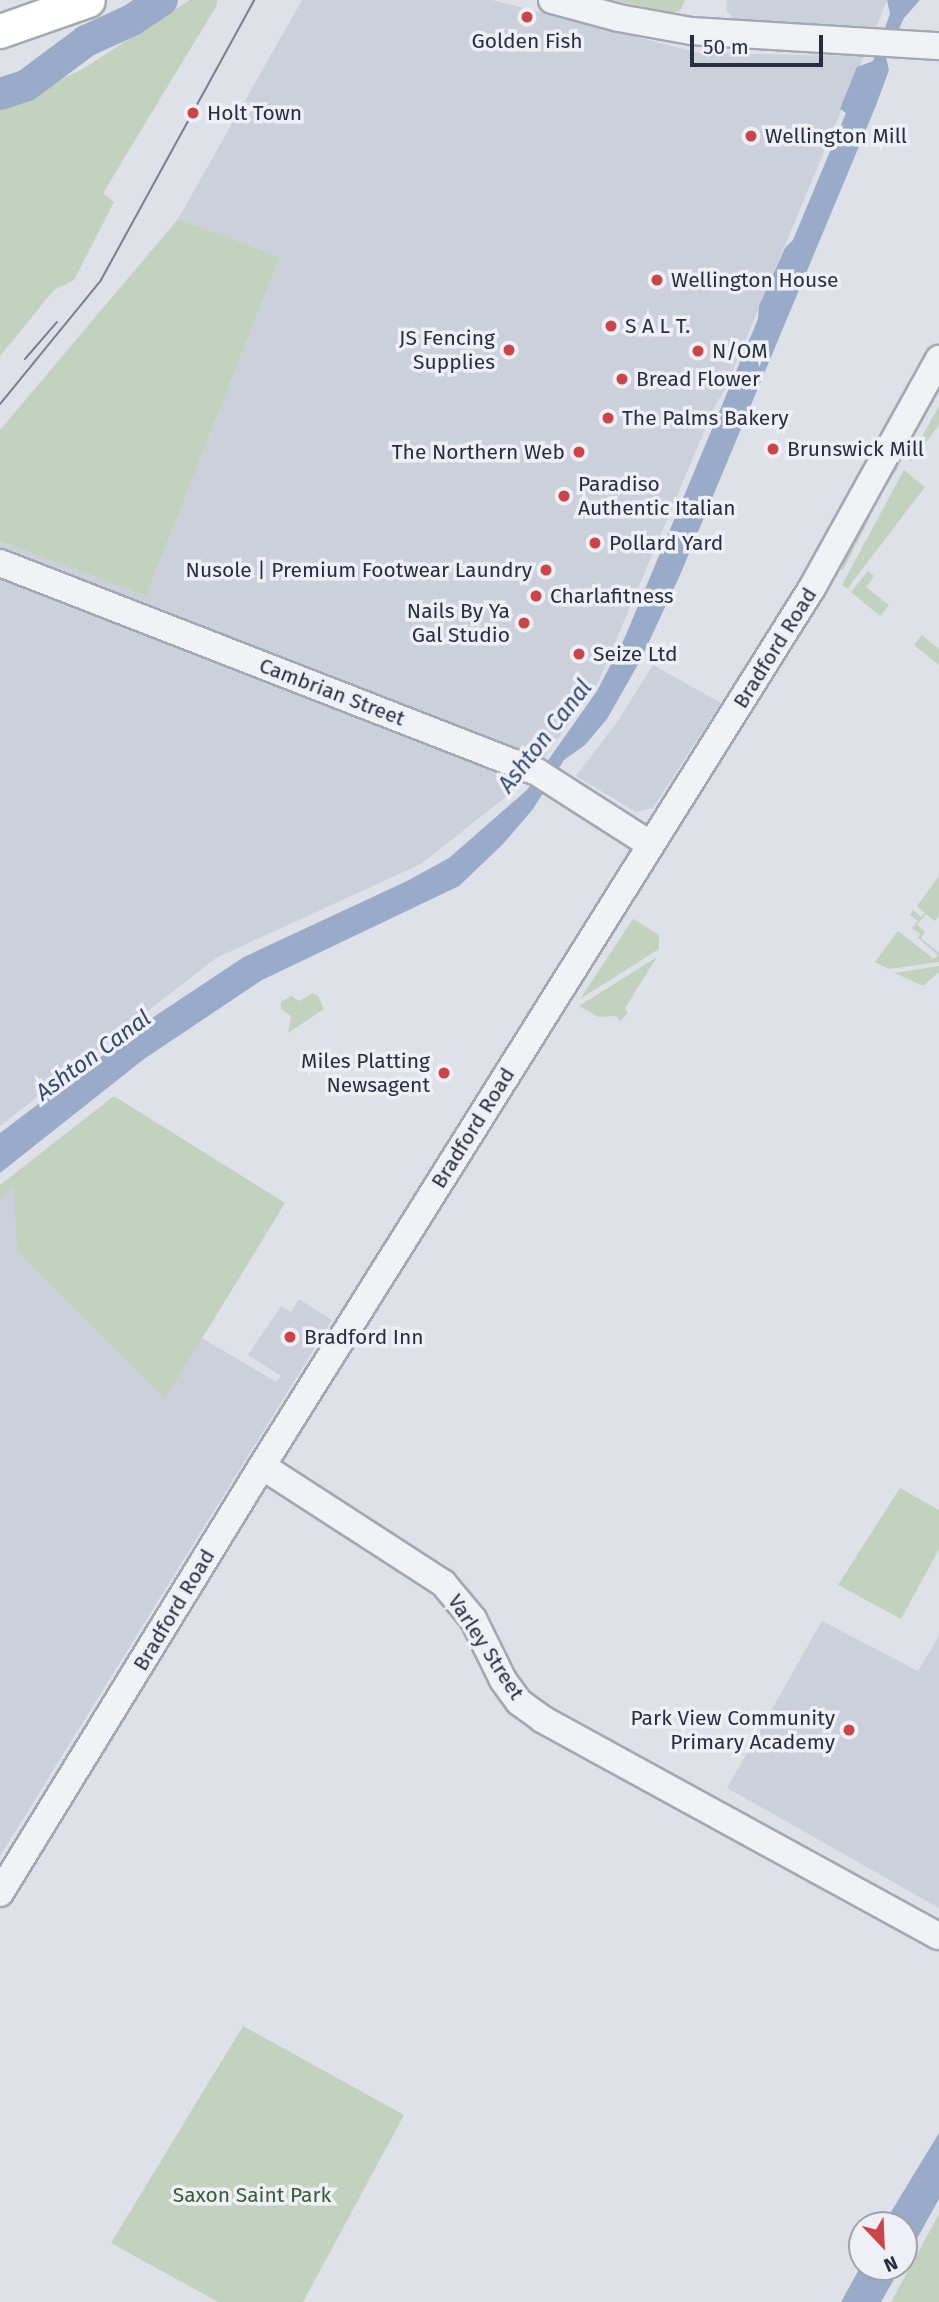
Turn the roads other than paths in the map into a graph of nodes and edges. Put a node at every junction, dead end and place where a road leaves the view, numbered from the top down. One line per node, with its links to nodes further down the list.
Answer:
1 (88, 0): 3 (main road)
2 (552, 0): 4 (street)
3 (0, 31)
4 (939, 47)
5 (939, 359): 7 (street, Bradford Road)
6 (0, 563): 7 (street, Cambrian Street)
7 (652, 845): 8 (street, Bradford Road)
8 (262, 1466): 9 (street, Bradford Road); 10 (street, Varley Street)
9 (0, 1893)
10 (939, 1936)

